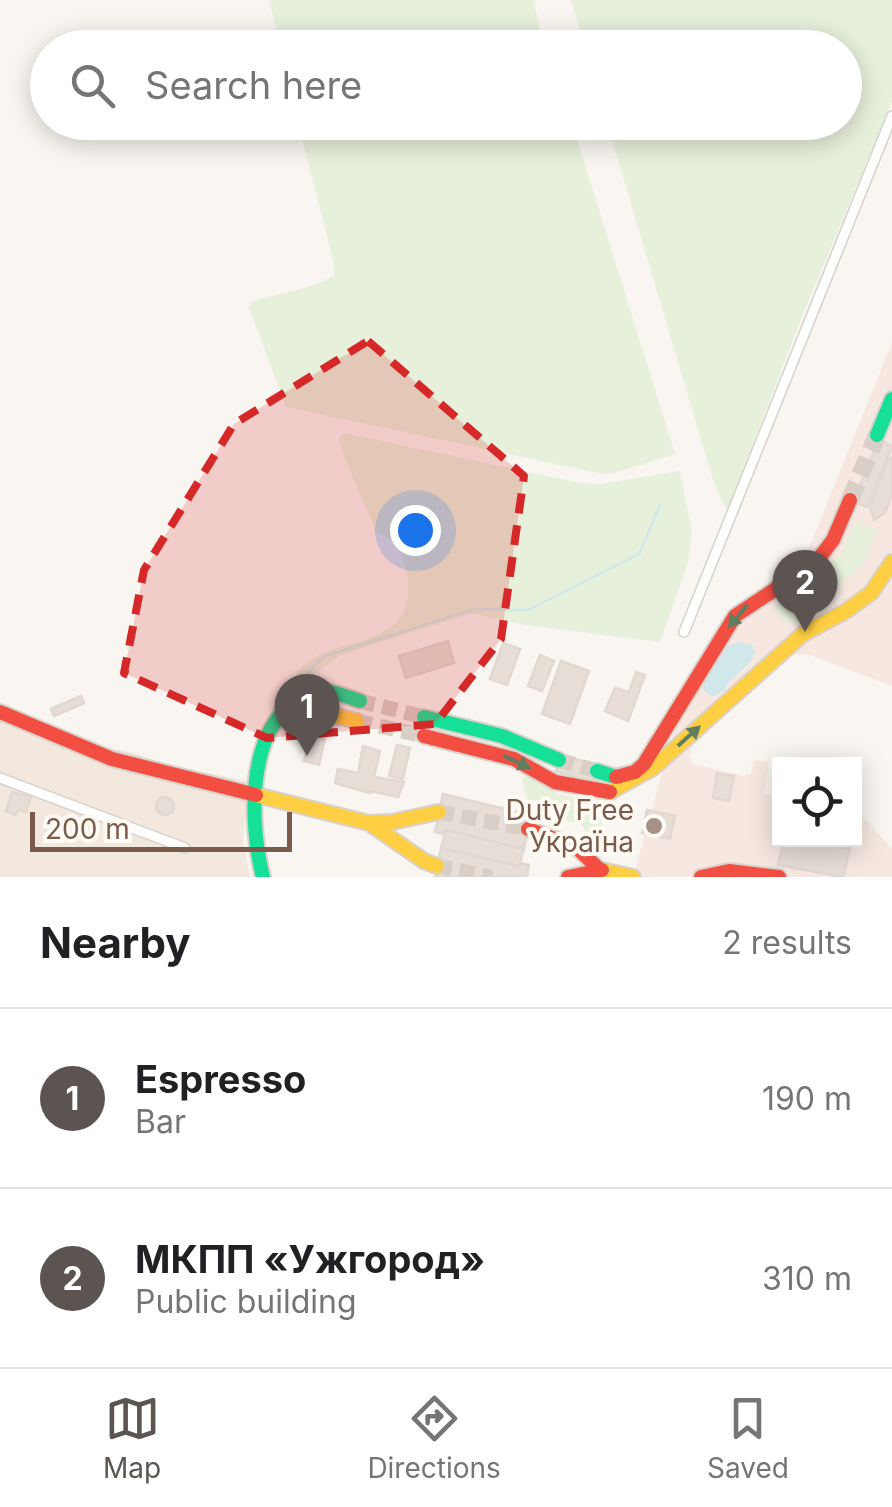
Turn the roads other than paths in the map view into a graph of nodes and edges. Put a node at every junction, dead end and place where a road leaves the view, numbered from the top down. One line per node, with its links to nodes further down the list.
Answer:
1 (892, 116): 6 (street)
2 (892, 398): 3 (main road)
3 (877, 435)
4 (850, 500): 16 (main road, one-way to 16)
5 (892, 562): 16 (main road, one-way to 5)
6 (684, 632)
7 (360, 701): 8 (main road)
8 (295, 704): 11 (main road); 17 (main road)
9 (0, 713): 17 (main road)
10 (424, 718): 13 (main road)
11 (357, 721)
12 (424, 736): 16 (main road, one-way to 16)
13 (559, 760)
14 (596, 772): 16 (main road)
15 (0, 778): 21 (street)
16 (613, 785)
17 (256, 795): 19 (main road); 24 (main road)
18 (439, 812): 19 (main road)
19 (369, 823): 22 (main road)
20 (528, 829): 23 (main road)
21 (185, 848)
22 (437, 866)
23 (600, 869): 25 (main road); 26 (main road)
24 (262, 874)
25 (568, 877)
26 (633, 877)
27 (701, 877): 28 (main road)
28 (779, 877)

